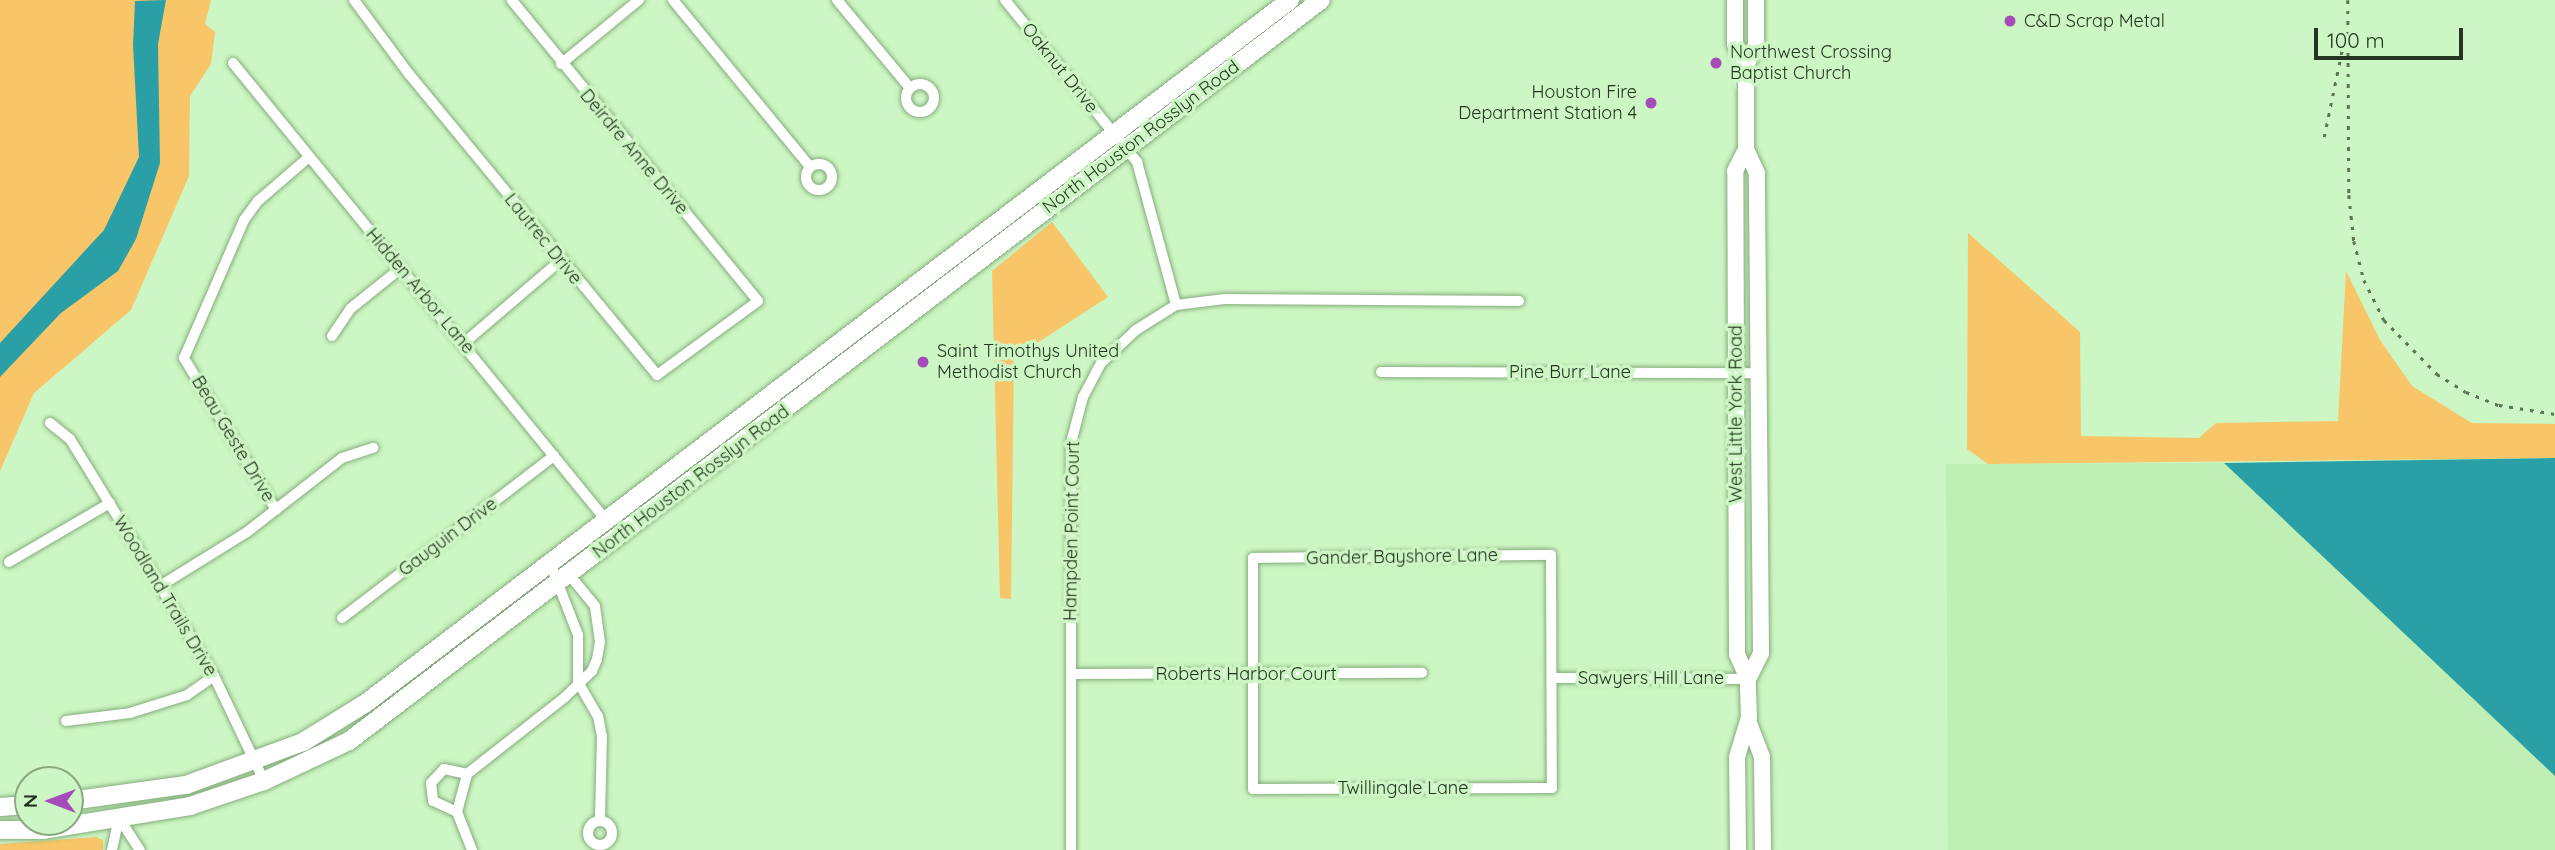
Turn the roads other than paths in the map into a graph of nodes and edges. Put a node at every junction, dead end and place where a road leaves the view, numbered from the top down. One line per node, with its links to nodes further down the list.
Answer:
1 (354, 0): 20 (street, Lautrec Drive)
2 (512, 0): 12 (street, Deirdre Anne Drive)
3 (639, 0): 12 (street)
4 (673, 0): 18 (street)
5 (837, 0): 14 (street)
6 (1005, 0): 15 (street, Oaknut Drive)
7 (1321, 0): 10 (main road, North Houston Rosslyn Road)
8 (1735, 0): 13 (main road, West Little York Road)
9 (1756, 0): 13 (main road, West Little York Road)
10 (1286, 11): 15 (main road, North Houston Rosslyn Road)
11 (233, 63): 17 (street, Hidden Arbor Lane)
12 (561, 64): 22 (street, Deirdre Anne Drive)
13 (1746, 65): 16 (main road, West Little York Road)
14 (910, 88)
15 (1120, 143): 19 (main road, North Houston Rosslyn Road); 24 (street, Oaknut Drive)
16 (1746, 149): 30 (main road, West Little York Road); 31 (main road, West Little York Road)
17 (309, 157): 21 (street, Hidden Arbor Lane); 40 (street, Beau Geste Drive)
18 (810, 167)
19 (974, 253): 26 (main road, North Houston Rosslyn Road); 28 (main road, North Houston Rosslyn Road)
20 (560, 261): 22 (street, Lautrec Drive); 27 (street)
21 (401, 268): 25 (street); 27 (street, Hidden Arbor Lane)
22 (758, 301)
23 (1519, 301): 24 (street, Hampden Point Court)
24 (1176, 305): 52 (street, Hampden Point Court)
25 (332, 336)
26 (848, 337): 28 (main road); 32 (main road, North Houston Rosslyn Road)
27 (464, 343): 36 (street, Hidden Arbor Lane)
28 (859, 354): 33 (main road, North Houston Rosslyn Road)
29 (1381, 372): 30 (street, Pine Burr Lane)
30 (1736, 373): 31 (street, Pine Burr Lane); 43 (main road, West Little York Road)
31 (1758, 373): 42 (main road, West Little York Road)
32 (797, 375): 33 (main road); 37 (main road, North Houston Rosslyn Road)
33 (804, 396): 38 (main road, North Houston Rosslyn Road)
34 (50, 423): 39 (street, Woodland Trails Drive)
35 (373, 448): 40 (street)
36 (554, 456): 41 (street, Hidden Arbor Lane); 49 (street, Gauguin Drive)
37 (682, 462): 38 (main road); 41 (main road, North Houston Rosslyn Road)
38 (694, 479): 46 (main road, North Houston Rosslyn Road)
39 (110, 503): 44 (street); 48 (street, Woodland Trails Drive)
40 (276, 510): 48 (street)
41 (606, 520): 45 (main road, North Houston Rosslyn Road)
42 (1760, 550): 43 (main road); 56 (main road, West Little York Road)
43 (1737, 551): 56 (main road, West Little York Road)
44 (9, 562)
45 (550, 563): 46 (street); 47 (street); 51 (main road, North Houston Rosslyn Road)
46 (570, 574): 47 (main road, North Houston Rosslyn Road); 57 (street)
47 (555, 585): 57 (street); 58 (main road, North Houston Rosslyn Road)
48 (160, 586): 54 (street, Woodland Trails Drive)
49 (342, 618)
50 (1422, 673): 53 (street, Roberts Harbor Court)
51 (405, 674): 58 (main road); 61 (main road, North Houston Rosslyn Road)
52 (1071, 674): 53 (street, Roberts Harbor Court); 73 (street, Hampden Point Court)
53 (1251, 674): 55 (street, Twillingale Lane); 55 (street, Gander Bayshore Lane)
54 (214, 676): 59 (street); 61 (street, Woodland Trails Drive)
55 (1554, 678): 56 (street, Sawyers Hill Lane)
56 (1748, 679): 60 (main road, West Little York Road)
57 (578, 682): 62 (street); 68 (street)
58 (419, 691): 63 (main road, North Houston Rosslyn Road)
59 (66, 721)
60 (1749, 723): 74 (main road, West Little York Road); 75 (main road, West Little York Road)
61 (255, 761): 63 (street, Woodland Trails Drive); 64 (main road, North Houston Rosslyn Road)
62 (467, 774): 66 (street); 66 (street)
63 (264, 781): 67 (main road, North Houston Rosslyn Road)
64 (113, 798): 65 (main road, North Houston Rosslyn Road); 67 (street)
65 (84, 800)
66 (457, 812): 72 (street)
67 (119, 818): 69 (main road, North Houston Rosslyn Road); 70 (street); 71 (street)
68 (600, 820)
69 (0, 830)
70 (112, 850)
71 (140, 850)
72 (472, 850)
73 (1071, 850)
74 (1738, 850)
75 (1763, 850)

